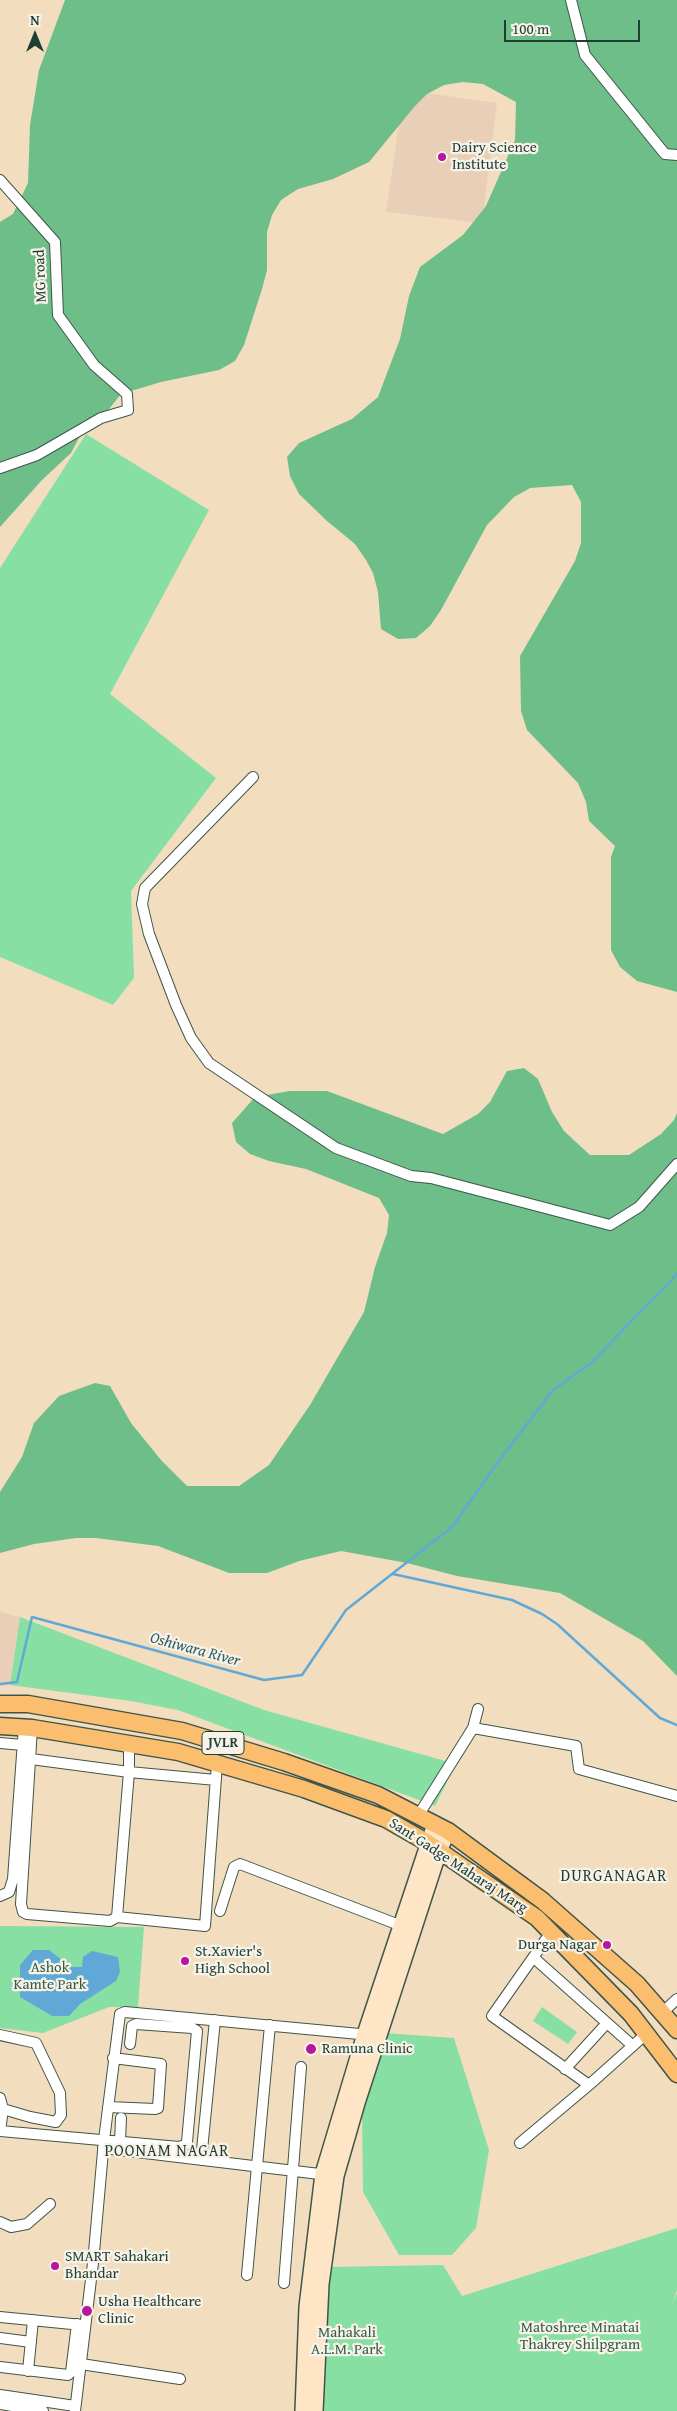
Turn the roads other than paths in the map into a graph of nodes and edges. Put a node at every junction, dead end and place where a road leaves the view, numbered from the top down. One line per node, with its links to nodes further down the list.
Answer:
1 (571, 0): 2 (street)
2 (677, 155)
3 (0, 180): 4 (street, MG road)
4 (0, 468)
5 (253, 777): 6 (street)
6 (677, 1164)
7 (0, 1704): 19 (main road, JVLR)
8 (478, 1709): 11 (street)
9 (0, 1726): 10 (main road, Sant Gadge Maharaj Marg / JVLR)
10 (28, 1727): 13 (main road, Sant Gadge Maharaj Marg / JVLR); 14 (street); 15 (street)
11 (473, 1728): 18 (street); 19 (street)
12 (0, 1743): 14 (street)
13 (129, 1744): 16 (street); 17 (main road, Sant Gadge Maharaj Marg / JVLR)
14 (23, 1745): 22 (street)
15 (31, 1758): 16 (street); 24 (street)
16 (129, 1772): 17 (street); 24 (street)
17 (216, 1772): 21 (main road, Sant Gadge Maharaj Marg / JVLR); 24 (street)
18 (677, 1796)
19 (418, 1816): 20 (main road, JVLR)
20 (441, 1828): 21 (main road); 29 (main road, JVLR)
21 (433, 1847): 25 (main road); 26 (main road, Sant Gadge Maharaj Marg / JVLR)
22 (0, 1896)
23 (220, 1910): 25 (street)
24 (117, 1917)
25 (408, 1929): 35 (main road)
26 (551, 1932): 27 (street); 34 (main road, Sant Gadge Maharaj Marg / JVLR)
27 (534, 1958): 31 (street); 41 (street)
28 (677, 1999): 29 (street)
29 (662, 2013): 33 (main road, JVLR)
30 (215, 2020): 32 (street); 39 (street); 51 (street)
31 (606, 2023): 38 (street); 41 (street)
32 (270, 2025): 35 (street); 52 (street)
33 (677, 2030)
34 (646, 2034): 38 (street); 42 (main road, Sant Gadge Maharaj Marg / JVLR)
35 (372, 2035): 54 (main road)
36 (0, 2036): 44 (street)
37 (130, 2044): 48 (street)
38 (632, 2046): 43 (street)
39 (113, 2058): 45 (street); 45 (street)
40 (301, 2067): 53 (street)
41 (566, 2068): 43 (street)
42 (677, 2074)
43 (590, 2086): 50 (street)
44 (1, 2104): 47 (street)
45 (108, 2107): 49 (street)
46 (121, 2118): 48 (street)
47 (0, 2131): 49 (street)
48 (120, 2142): 49 (street)
49 (103, 2144): 51 (street); 61 (street)
50 (520, 2144)
51 (201, 2160): 52 (street)
52 (259, 2166): 53 (street); 57 (street)
53 (292, 2170): 54 (street); 58 (street)
54 (330, 2175): 72 (main road); 73 (main road)
55 (50, 2204): 56 (street)
56 (0, 2222)
57 (247, 2276)
58 (284, 2283)
59 (0, 2317): 60 (street)
60 (33, 2320): 61 (street); 63 (street)
61 (81, 2324): 64 (street); 66 (street)
62 (0, 2338): 63 (street)
63 (31, 2342): 66 (street)
64 (80, 2364): 67 (street); 70 (street)
65 (0, 2367): 66 (street)
66 (28, 2371)
67 (180, 2379)
68 (0, 2395): 70 (street)
69 (0, 2404): 71 (street)
70 (75, 2409)
71 (43, 2411)
72 (303, 2411)
73 (315, 2411)

